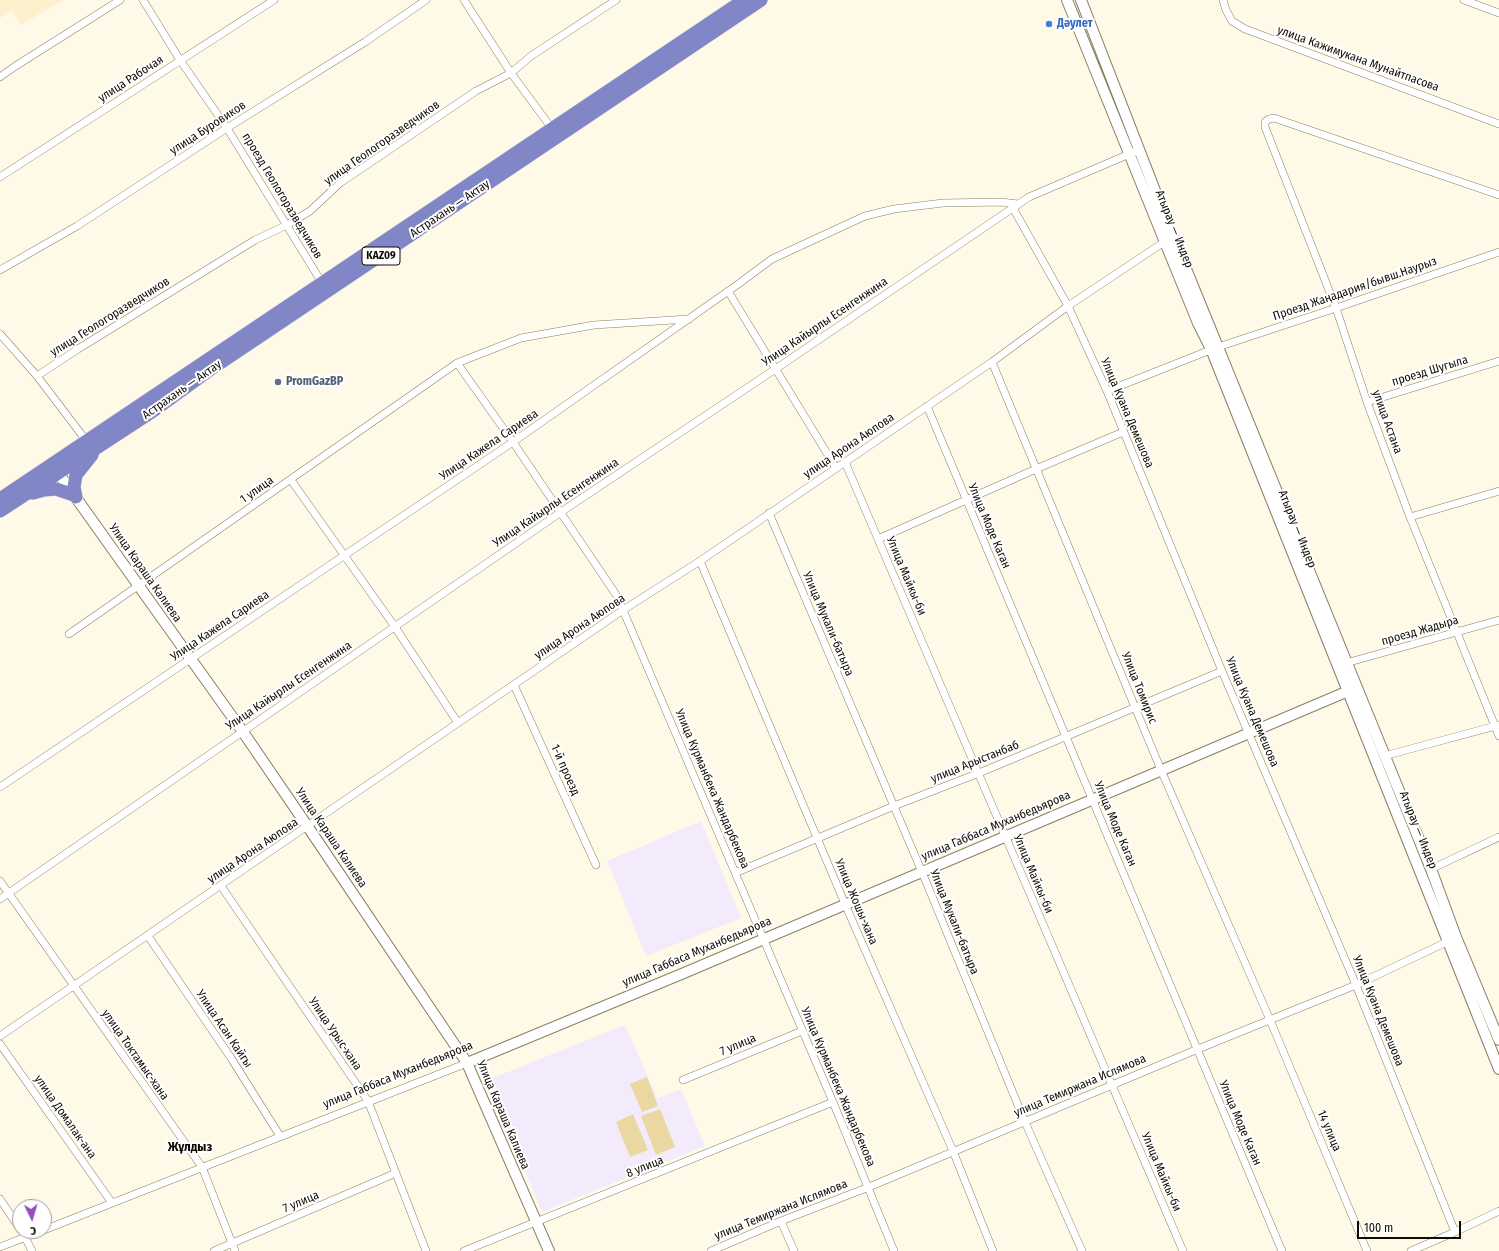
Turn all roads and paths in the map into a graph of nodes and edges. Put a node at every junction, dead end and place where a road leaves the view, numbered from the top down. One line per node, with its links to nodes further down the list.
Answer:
1 (120, 0): 17 (street)
2 (143, 0): 14 (street, проезд Геологоразведчиков)
3 (274, 0): 14 (street, улица Рабочая)
4 (426, 0): 19 (street, улица Буровиков)
5 (464, 0): 16 (street)
6 (616, 0): 16 (street, улица Геологоразведчиков)
7 (744, 0): 15 (highway, Астрахань — Актау / KAZ09)
8 (761, 0): 15 (highway, Астрахань — Актау / KAZ09)
9 (1067, 0): 22 (main road, Атырау — Индер)
10 (1081, 0): 21 (main road, Атырау — Индер)
11 (1223, 0): 18 (street, улица Кажимукана Мунайтпасова)
12 (1464, 0): 13 (street)
13 (1499, 13)
14 (180, 60): 19 (street, проезд Геологоразведчиков); 23 (street, улица Рабочая)
15 (645, 72): 20 (highway, Астрахань — Актау / KAZ09)
16 (511, 73): 20 (street); 26 (street, улица Геологоразведчиков)
17 (0, 77)
18 (1499, 124)
19 (227, 128): 26 (street, проезд Геологоразведчиков); 29 (street, улица Буровиков)
20 (555, 132): 30 (highway, Астрахань — Актау / KAZ09); 47 (highway, Астрахань — Актау / KAZ09)
21 (1140, 150): 22 (street, Улица Кайырлы Есенгенжина); 27 (main road, Атырау — Индер)
22 (1129, 154): 25 (street, Улица Кайырлы Есенгенжина); 27 (main road, Атырау — Индер)
23 (0, 177)
24 (1499, 195): 33 (street, улица Астана)
25 (1016, 206): 31 (street, Улица Кажела Сариева); 32 (street, Улица Куана Демешова); 40 (street, Улица Кайырлы Есенгенжина)
26 (287, 226): 30 (street, проезд Геологоразведчиков); 41 (street, улица Геологоразведчиков)
27 (1169, 240): 32 (street, улица Арона Аюпова); 36 (main road, Атырау — Индер)
28 (1499, 252): 33 (street, Проезд Жаңадария/бывш.Наурыз)
29 (0, 270)
30 (322, 283): 47 (highway, Астрахань — Актау / KAZ09)
31 (728, 291): 34 (street, Улица Кажела Сариева); 40 (street)
32 (1068, 306): 38 (street, улица Арона Аюпова); 42 (street, Улица Куана Демешова)
33 (1336, 308): 36 (street, Проезд Жаңадария/бывш.Наурыз); 43 (street, улица Астана)
34 (689, 319): 39 (street, 1 улица); 46 (street, Улица Кажела Сариева)
35 (0, 334): 41 (street)
36 (1214, 348): 42 (street, Проезд Жаңадария/бывш.Наурыз); 72 (main road, Атырау — Индер); 75 (main road, Атырау — Индер)
37 (1499, 361): 43 (street, проезд Шугыла)
38 (992, 362): 44 (street, улица Арона Аюпова); 51 (street, Улица Томирис)
39 (457, 363): 46 (street, Улица Курманбека Жандарбекова); 52 (street, 1 улица)
40 (777, 368): 49 (street); 59 (street, Улица Кайырлы Есенгенжина)
41 (36, 376): 47 (street)
42 (1106, 391): 45 (street, Улица Куана Демешова)
43 (1367, 402): 61 (street, улица Астана)
44 (927, 406): 48 (street, улица Арона Аюпова); 57 (street, Улица Моде Каган)
45 (1123, 432): 51 (street); 73 (street, Улица Куана Демешова)
46 (513, 442): 59 (street, Улица Курманбека Жандарбекова); 63 (street, Улица Кажела Сариева)
47 (90, 445): 50 (highway, Астрахань — Актау / KAZ09); 54 (highway)
48 (845, 462): 49 (street, улица Арона Аюпова); 62 (street, Улица Майкы-би)
49 (836, 468): 60 (street, улица Арона Аюпова)
50 (55, 469): 54 (main road, Улица Караша Калиева); 55 (highway, Астрахань — Актау / KAZ09); 56 (highway, Астрахань — Актау / KAZ09)
51 (1036, 469): 57 (street); 76 (street, Улица Томирис)
52 (291, 480): 63 (street); 65 (street, 1 улица)
53 (1499, 491): 61 (street)
54 (75, 496): 55 (highway); 65 (main road, Улица Караша Калиева)
55 (22, 497): 58 (highway, Астрахань — Актау / KAZ09)
56 (0, 499)
57 (966, 500): 62 (street); 81 (street, Улица Моде Каган)
58 (0, 511)
59 (560, 512): 66 (street, Улица Курманбека Жандарбекова); 68 (street, Улица Кайырлы Есенгенжина)
60 (769, 514): 64 (street, улица Арона Аюпова); 88 (street, Улица Мукали-батыра)
61 (1410, 517): 69 (street, улица Астана)
62 (878, 539): 85 (street, Улица Майкы-би)
63 (344, 556): 68 (street); 71 (street, Улица Кажела Сариева)
64 (700, 561): 66 (street, улица Арона Аюпова); 92 (street, Улица Жошы-хана)
65 (139, 586): 70 (street, 1 улица); 71 (main road, Улица Караша Калиева)
66 (623, 610): 74 (street, улица Арона Аюпова); 96 (street, Улица Курманбека Жандарбекова)
67 (1499, 620): 69 (street, проезд Жадыра)
68 (395, 627): 77 (street); 79 (street, Улица Кайырлы Есенгенжина)
69 (1456, 633): 72 (street, проезд Жадыра); 78 (street, улица Астана)
70 (69, 634)
71 (191, 659): 79 (main road, Улица Караша Калиева); 86 (street, Улица Кажела Сариева)
72 (1346, 663): 75 (main road, Атырау — Индер)
73 (1222, 671): 76 (street, улица Арыстанбаб); 80 (street, Улица Куана Демешова)
74 (514, 685): 77 (street, улица Арона Аюпова); 93 (street, 1-й проезд)
75 (1352, 689): 80 (main road, улица Габбаса Муханбедьярова); 83 (main road, Атырау — Индер); 104 (main road, Атырау — Индер)
76 (1136, 708): 81 (street, улица Арыстанбаб); 84 (street, Улица Томирис)
77 (458, 723): 89 (street, улица Арона Аюпова)
78 (1497, 725): 82 (street, улица Астана); 83 (street)
79 (243, 732): 89 (main road, Улица Караша Калиева); 99 (street, Улица Кайырлы Есенгенжина)
80 (1248, 733): 84 (main road, улица Габбаса Муханбедьярова); 105 (street, Улица Куана Демешова)
81 (1066, 736): 85 (street, улица Арыстанбаб); 87 (street, Улица Моде Каган)
82 (1499, 736)
83 (1384, 756): 94 (main road, Атырау — Индер)
84 (1161, 770): 87 (main road, улица Габбаса Муханбедьярова); 107 (street, Улица Томирис)
85 (979, 773): 88 (street, улица Арыстанбаб); 90 (street, Улица Майкы-би)
86 (0, 787)
87 (1093, 799): 90 (main road, улица Габбаса Муханбедьярова); 112 (street, Улица Моде Каган)
88 (894, 806): 92 (street, улица Арыстанбаб); 95 (street, Улица Мукали-батыра)
89 (308, 827): 98 (street, улица Арона Аюпова); 113 (main road, Улица Караша Калиева)
90 (1005, 836): 95 (main road, улица Габбаса Муханбедьярова); 116 (street, Улица Майкы-би)
91 (1499, 837): 94 (street)
92 (817, 839): 96 (street, улица Арыстанбаб); 101 (street, Улица Жошы-хана)
93 (596, 865)
94 (1431, 869): 104 (main road, Атырау — Индер)
95 (922, 872): 101 (main road, улица Габбаса Муханбедьярова); 119 (street, Улица Мукали-батыра)
96 (735, 873): 103 (street, Улица Курманбека Жандарбекова)
97 (0, 881): 99 (street, улица Токтамыс-хана)
98 (220, 886): 102 (street, улица Арона Аюпова); 117 (street, Улица Урыс-хана)
99 (8, 894): 100 (street, Улица Кайырлы Есенгенжина); 106 (street, улица Токтамыс-хана)
100 (0, 899)
101 (845, 904): 103 (main road, улица Габбаса Муханбедьярова); 121 (street, Улица Жошы-хана)
102 (148, 936): 106 (street, улица Арона Аюпова); 120 (street, Улица Асан Кайгы)
103 (763, 939): 108 (street, Улица Курманбека Жандарбекова); 113 (main road, улица Габбаса Муханбедьярова)
104 (1452, 939): 105 (street, улица Темиржана Ислямова); 110 (main road, Атырау — Индер); 114 (main road, Атырау — Индер)
105 (1356, 985): 107 (street, улица Темиржана Ислямова); 132 (street, Улица Куана Демешова)
106 (74, 987): 109 (street, улица Арона Аюпова); 122 (street, улица Токтамыс-хана)
107 (1270, 1020): 112 (street, улица Темиржана Ислямова); 149 (street, 14 улица)
108 (802, 1030): 115 (street, 7 улица); 118 (street, Улица Курманбека Жандарбекова)
109 (0, 1036)
110 (1499, 1040)
111 (0, 1044): 126 (street, улица Домалак-ана)
112 (1198, 1049): 116 (street, улица Темиржана Ислямова); 148 (street, Улица Моде Каган)
113 (467, 1063): 117 (street, улица Габбаса Муханбедьярова); 129 (main road, Улица Караша Калиева)
114 (1499, 1069)
115 (683, 1080)
116 (1111, 1086): 119 (street, улица Темиржана Ислямова); 147 (street, Улица Майкы-би)
117 (368, 1101): 120 (street, улица Габбаса Муханбедьярова); 123 (street, Улица Урыс-хана)
118 (833, 1102): 124 (street, Улица Курманбека Жандарбекова); 129 (street, 8 улица)
119 (1025, 1122): 121 (street, улица Темиржана Ислямова); 146 (street, Улица Мукали-батыра)
120 (280, 1136): 122 (street, улица Габбаса Муханбедьярова)
121 (953, 1151): 124 (street, улица Темиржана Ислямова); 145 (street, Улица Жошы-хана)
122 (202, 1168): 126 (street, улица Габбаса Муханбедьярова); 136 (street, улица Токтамыс-хана)
123 (396, 1173): 136 (street, 7 улица); 139 (street, Улица Урыс-хана)
124 (869, 1187): 130 (street, улица Темиржана Ислямова); 144 (street, Улица Курманбека Жандарбекова)
125 (0, 1199): 128 (street)
126 (112, 1203): 131 (street, улица Габбаса Муханбедьярова)
127 (1499, 1211): 132 (street)
128 (12, 1216)
129 (536, 1222): 140 (street, 8 улица); 141 (main road, Улица Караша Калиева)
130 (781, 1222): 142 (street, улица Темиржана Ислямова); 143 (street)
131 (52, 1226)
132 (1455, 1232): 150 (street)
133 (12, 1239): 135 (street, улица Габбаса Муханбедьярова)
134 (26, 1239): 137 (street)
135 (0, 1247)
136 (233, 1247): 138 (street, 7 улица)
137 (32, 1251)
138 (214, 1251)
139 (426, 1251)
140 (464, 1251)
141 (549, 1251)
142 (711, 1251)
143 (794, 1251)
144 (894, 1251)
145 (993, 1251)
146 (1082, 1251)
147 (1183, 1251)
148 (1282, 1251)
149 (1367, 1251)
150 (1411, 1251)

